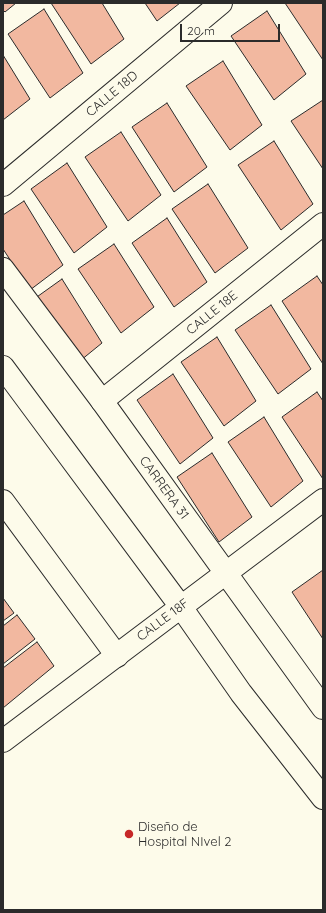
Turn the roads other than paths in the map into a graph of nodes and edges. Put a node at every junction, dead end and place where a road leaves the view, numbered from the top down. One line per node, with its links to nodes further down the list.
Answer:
1 (221, 3): 2 (street, CALLE 18D)
2 (3, 185)
3 (323, 224): 6 (street, CALLE 18E)
4 (3, 269): 6 (street, CARRERA 31)
5 (3, 367): 10 (street)
6 (102, 401): 9 (street, CARRERA 31)
7 (323, 500): 9 (street, CALLE 18F)
8 (3, 501): 11 (street)
9 (226, 573): 10 (street, CALLE 18F); 12 (street, CARRERA 31)
10 (181, 606): 11 (street, CALLE 18F); 14 (street)
11 (117, 656): 13 (street, CALLE 18F)
12 (323, 708)
13 (3, 741)
14 (323, 798)

